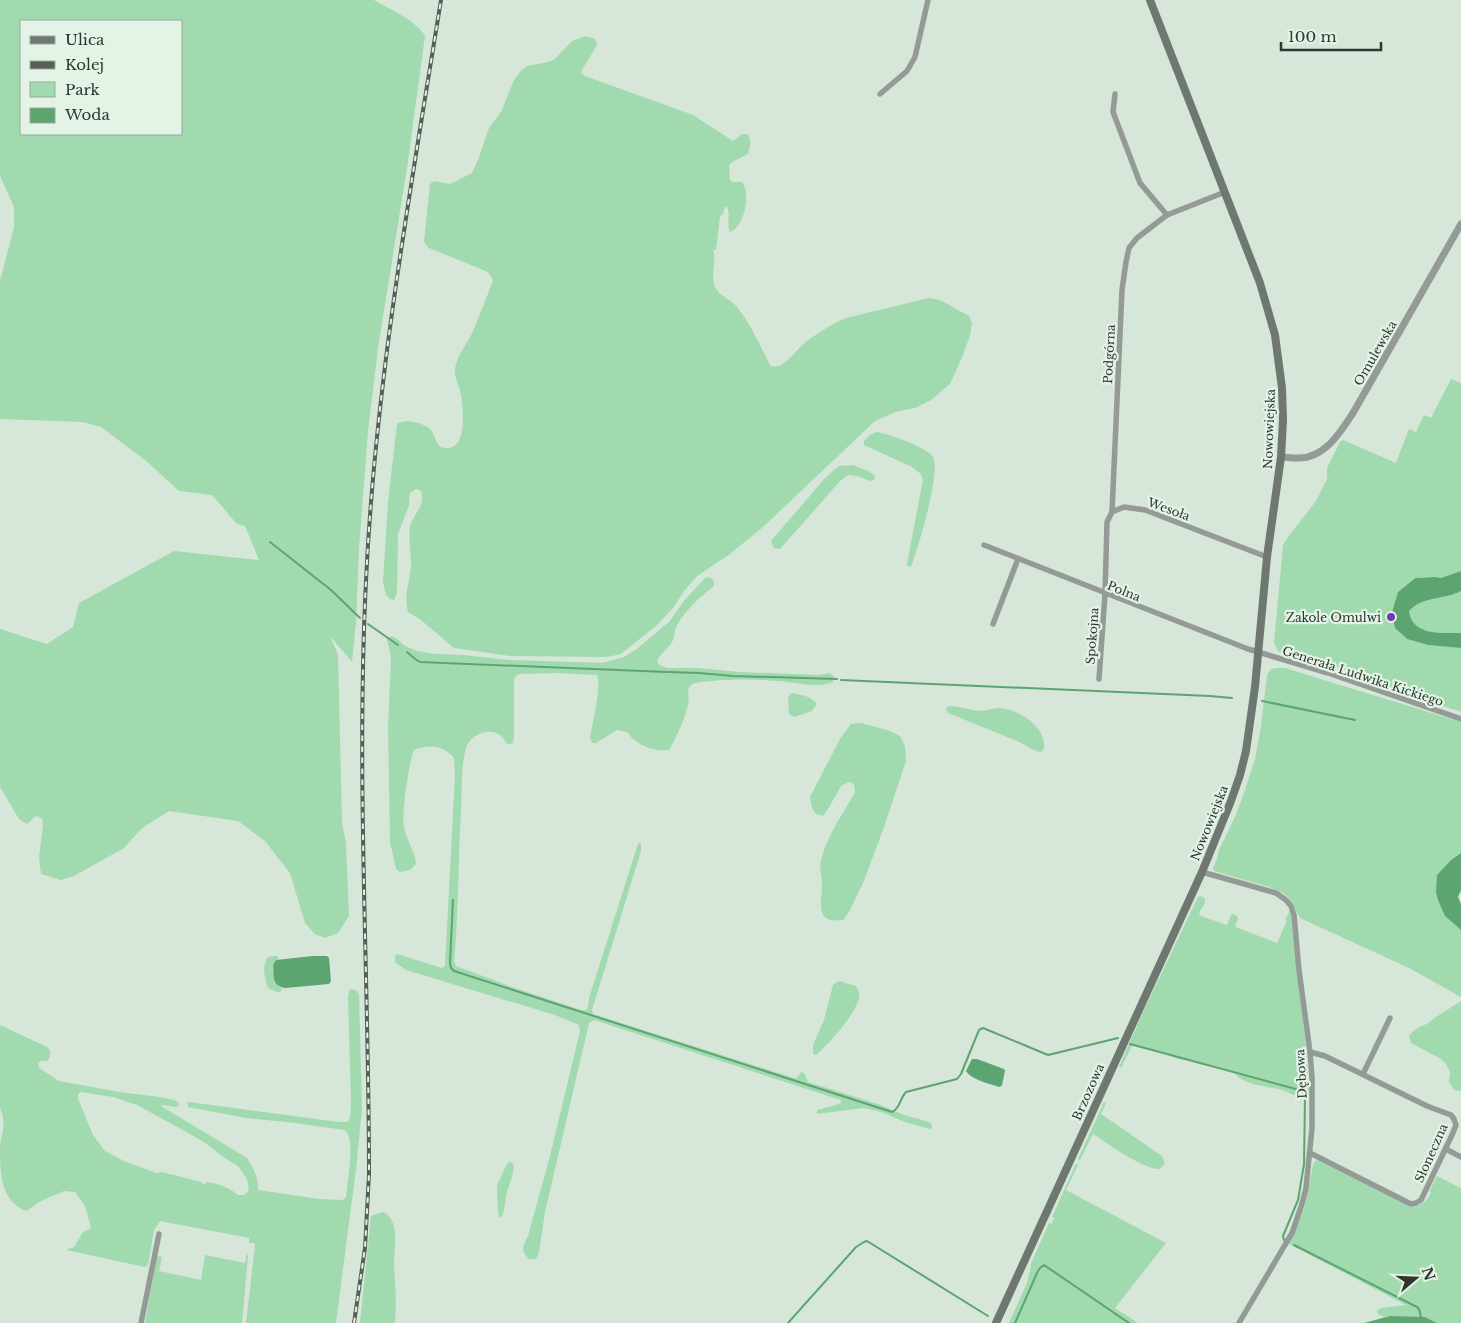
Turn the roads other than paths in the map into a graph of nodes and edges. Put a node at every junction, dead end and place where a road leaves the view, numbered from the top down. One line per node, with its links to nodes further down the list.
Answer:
1 (928, 0): 3 (street)
2 (1150, 0): 5 (main road, Nowowiejska)
3 (880, 94)
4 (1115, 94): 6 (street)
5 (1225, 192): 6 (street, Podgórna); 8 (main road, Nowowiejska)
6 (1167, 215): 9 (street, Podgórna)
7 (1461, 224): 8 (street, Omulewska)
8 (1281, 456): 11 (main road, Nowowiejska)
9 (1112, 512): 11 (street, Wesoła); 13 (street)
10 (984, 545): 12 (street, Polna)
11 (1267, 557): 15 (main road, Nowowiejska)
12 (1018, 559): 13 (street, Polna); 14 (street)
13 (1105, 594): 15 (street, Polna); 16 (street, Spokojna)
14 (992, 624)
15 (1258, 653): 17 (street, Generała Ludwika Kickiego); 18 (main road, Nowowiejska)
16 (1099, 679)
17 (1461, 718)
18 (1202, 872): 20 (street, Dębowa); 27 (main road, Brzozowa)
19 (1390, 1018): 21 (street)
20 (1310, 1052): 21 (street, Słoneczna); 23 (street, Dębowa)
21 (1363, 1074): 22 (street, Słoneczna)
22 (1446, 1150): 23 (street, Słoneczna); 24 (street)
23 (1310, 1153): 28 (street, Dębowa)
24 (1461, 1157)
25 (159, 1234): 26 (street)
26 (141, 1323)
27 (996, 1323)
28 (1239, 1323)

